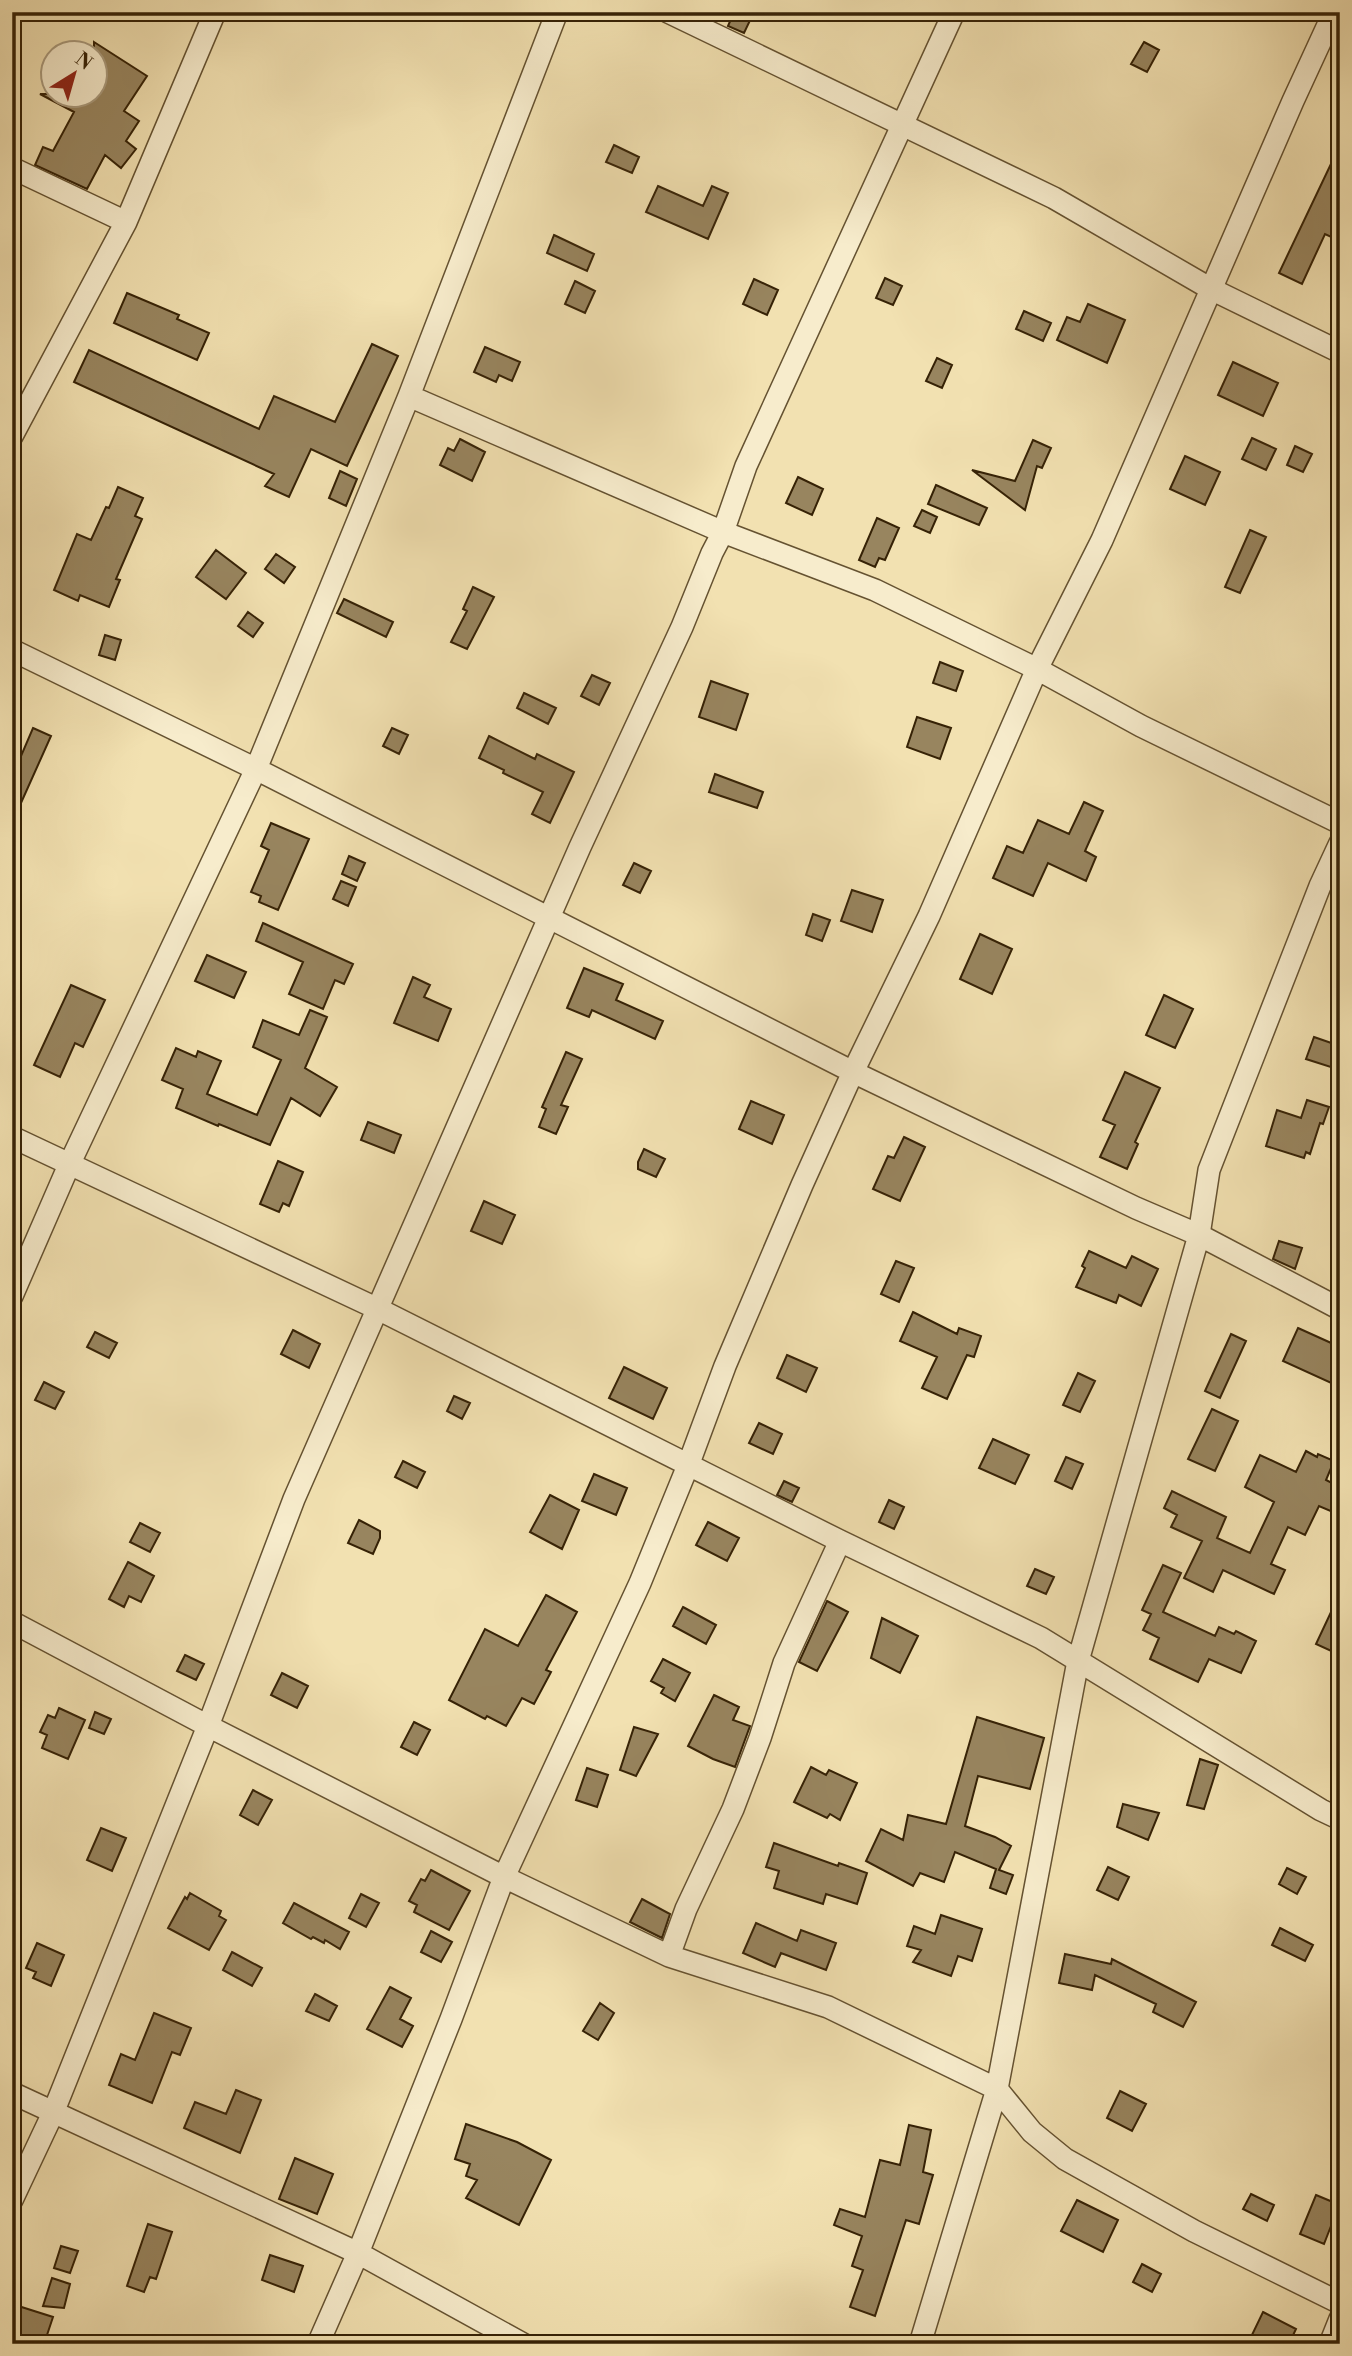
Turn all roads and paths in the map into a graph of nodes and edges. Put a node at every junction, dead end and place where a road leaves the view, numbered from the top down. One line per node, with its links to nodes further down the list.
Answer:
1 (215, 12): 8 (street)
2 (556, 12): 11 (street)
3 (668, 12): 6 (street)
4 (954, 12): 6 (street)
5 (1334, 12): 9 (street)
6 (902, 124): 9 (street); 13 (street)
7 (12, 168): 8 (street)
8 (126, 222): 12 (street)
9 (1211, 289): 10 (street); 15 (street)
10 (1340, 352)
11 (409, 396): 13 (street); 16 (street)
12 (12, 436)
13 (723, 533): 15 (street); 19 (street)
14 (12, 650): 16 (street)
15 (1037, 669): 17 (street); 20 (street)
16 (256, 769): 19 (street); 22 (street)
17 (1340, 823)
18 (1340, 843): 23 (street)
19 (550, 918): 20 (street); 25 (street)
20 (853, 1072): 23 (street); 27 (street)
21 (12, 1137): 22 (street)
22 (69, 1165): 24 (street); 25 (street)
23 (1199, 1236): 26 (street); 30 (street)
24 (12, 1296)
25 (378, 1309): 27 (street); 31 (street)
26 (1340, 1309)
27 (689, 1463): 28 (street); 33 (street)
28 (840, 1541): 30 (street); 34 (street)
29 (12, 1622): 31 (street)
30 (1078, 1661): 32 (street); 35 (street)
31 (208, 1726): 33 (street); 37 (street)
32 (1340, 1819)
33 (504, 1877): 34 (street); 39 (street)
34 (668, 1956): 35 (street)
35 (998, 2089): 40 (street); 44 (street)
36 (12, 2093): 37 (street)
37 (53, 2113): 38 (street); 39 (street)
38 (12, 2200)
39 (358, 2253): 42 (street); 43 (street)
40 (1340, 2303)
41 (1340, 2319): 45 (street)
42 (318, 2344)
43 (523, 2344)
44 (920, 2344)
45 (1330, 2344)

